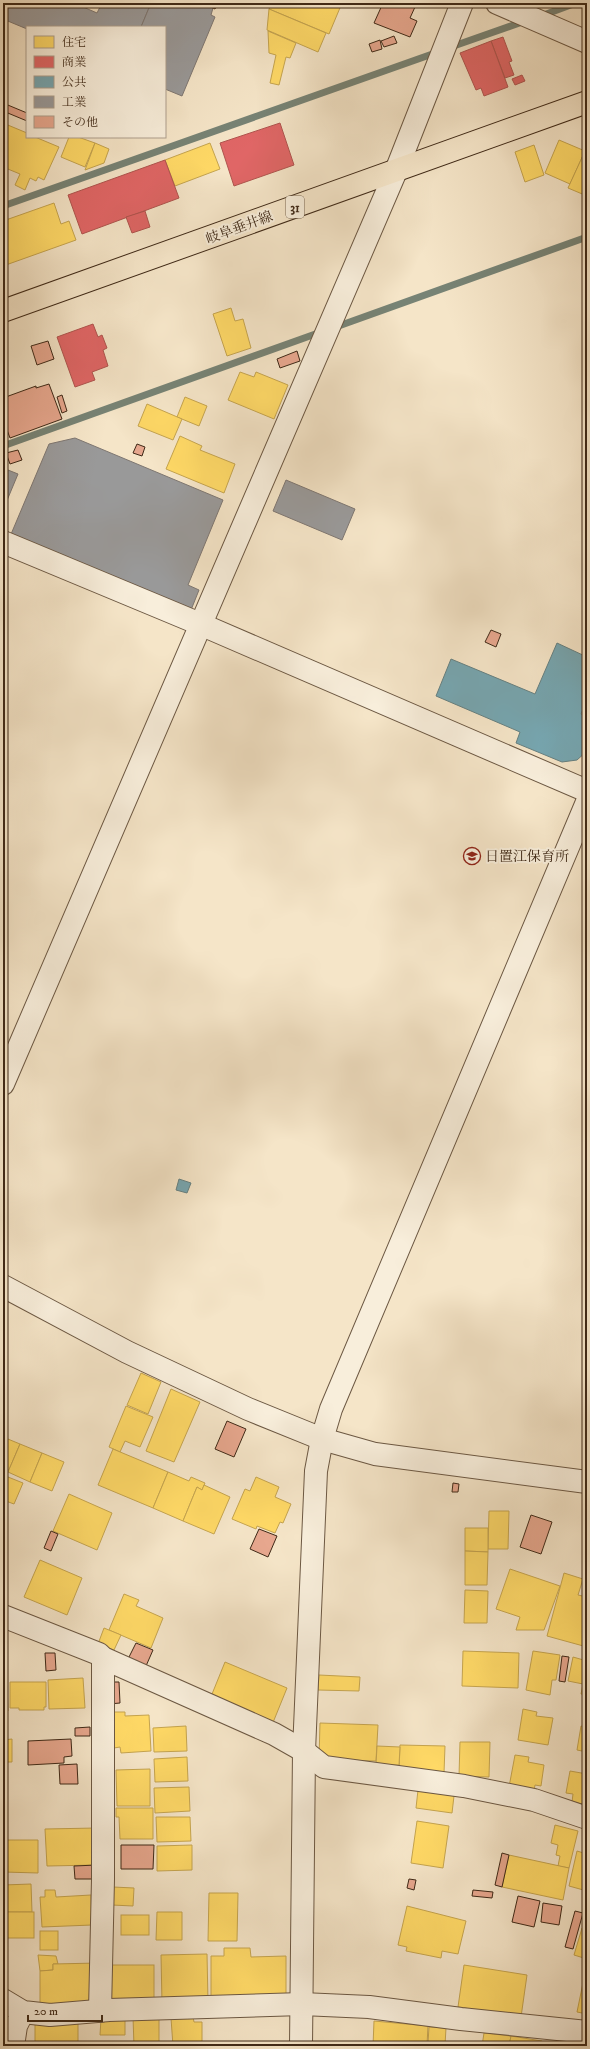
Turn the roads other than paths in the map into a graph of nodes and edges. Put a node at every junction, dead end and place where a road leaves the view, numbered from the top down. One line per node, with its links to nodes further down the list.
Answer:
1 (462, 3): 5 (street)
2 (497, 3): 3 (street)
3 (587, 42)
4 (587, 102): 5 (main road, 岐阜垂井線 / 31)
5 (396, 171): 6 (main road, 岐阜垂井線 / 31); 8 (street)
6 (3, 311)
7 (3, 542): 8 (street)
8 (200, 624): 9 (street); 11 (street)
9 (587, 790)
10 (587, 802): 13 (street)
11 (3, 1084)
12 (3, 1286): 13 (street)
13 (322, 1439): 14 (street); 17 (street)
14 (587, 1482)
15 (3, 1616): 16 (street)
16 (103, 1658): 17 (street); 21 (street)
17 (304, 1752): 18 (street); 20 (street)
18 (587, 1818)
19 (3, 2000): 22 (street)
20 (302, 2004): 21 (street); 23 (street); 25 (street)
21 (100, 2011): 22 (street)
22 (23, 2012): 24 (street)
23 (587, 2032)
24 (13, 2046)
25 (301, 2046)

